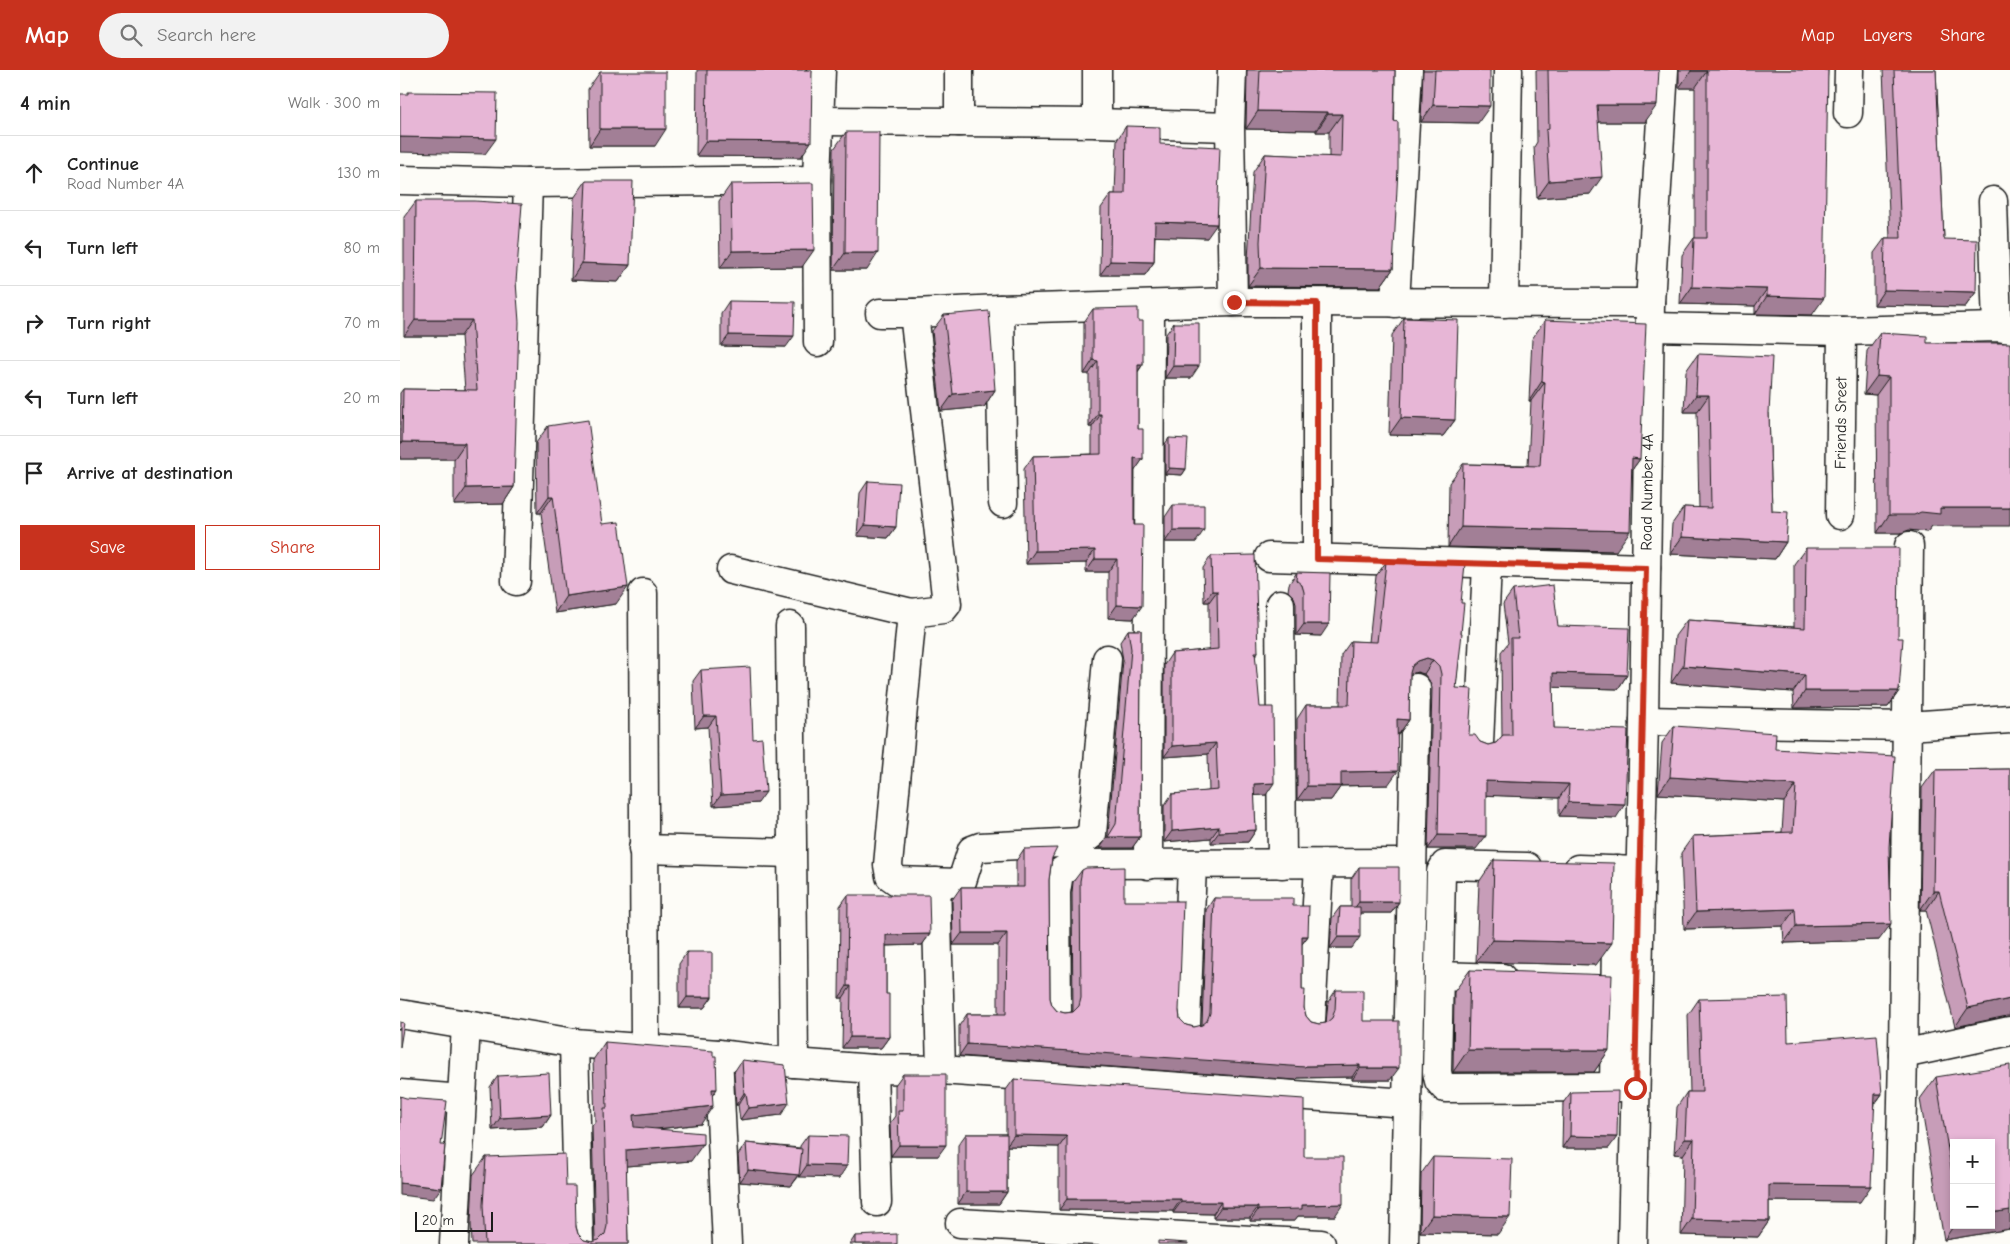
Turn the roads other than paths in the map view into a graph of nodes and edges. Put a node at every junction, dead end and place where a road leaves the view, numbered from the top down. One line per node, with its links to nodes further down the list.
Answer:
1 (821, 70): 10 (street)
2 (959, 70): 11 (street)
3 (1097, 70): 12 (street)
4 (1232, 70): 13 (street)
5 (1408, 70): 20 (street)
6 (1508, 70): 21 (street)
7 (1664, 70): 26 (street, Road Number 4A)
8 (1849, 70): 9 (street)
9 (1848, 113)
10 (820, 121): 11 (street); 15 (street)
11 (959, 122): 12 (street)
12 (1097, 123): 13 (street)
13 (1230, 127): 18 (street)
14 (400, 180): 16 (street)
15 (817, 180): 16 (street); 29 (street)
16 (528, 183): 38 (street)
17 (1993, 201): 27 (street)
18 (1234, 302): 19 (street); 22 (street)
19 (1317, 303): 20 (street); 34 (street)
20 (1395, 303): 21 (street)
21 (1504, 303): 26 (street)
22 (1150, 306): 23 (street); 55 (street)
23 (1000, 309): 25 (street); 30 (street)
24 (880, 313): 25 (street)
25 (914, 314): 41 (street)
26 (1650, 315): 28 (street); 36 (street, Road Number 4A)
27 (2004, 328): 28 (street)
28 (1842, 331): 31 (street, Friends Sreet)
29 (818, 342)
30 (1003, 503)
31 (1840, 515)
32 (1909, 546): 47 (street)
33 (1269, 557): 34 (street)
34 (1317, 559): 35 (street)
35 (1487, 564): 36 (street); 48 (street)
36 (1646, 568): 46 (street, Road Number 4A)
37 (731, 570): 41 (street)
38 (516, 581)
39 (643, 594): 49 (street)
40 (1280, 604): 53 (street)
41 (912, 613): 57 (street)
42 (790, 626): 50 (street)
43 (1108, 658): 57 (street)
44 (1416, 688): 51 (street)
45 (2010, 719): 47 (street)
46 (1644, 721): 47 (street); 56 (street, Road Number 4A)
47 (1908, 726): 69 (street)
48 (1479, 743)
49 (643, 849): 50 (street); 67 (street)
50 (791, 853): 70 (street)
51 (1412, 863): 54 (street); 76 (street)
52 (1192, 864): 53 (street); 55 (street); 63 (street)
53 (1282, 864): 54 (street)
54 (1319, 864): 62 (street)
55 (1148, 865): 60 (street)
56 (1629, 870): 58 (street); 73 (street, Road Number 4A)
57 (936, 882): 72 (street)
58 (1439, 976): 59 (street); 73 (street)
59 (1527, 979)
60 (1057, 1010)
61 (400, 1014): 64 (street)
62 (1311, 1021)
63 (1186, 1024)
64 (466, 1025): 66 (street); 75 (street)
65 (2010, 1031): 69 (street)
66 (574, 1043): 67 (street); 80 (street)
67 (645, 1048): 68 (street)
68 (718, 1054): 70 (street); 81 (street)
69 (1904, 1054): 85 (street)
70 (794, 1063): 71 (street)
71 (873, 1069): 72 (street); 77 (street)
72 (941, 1070): 76 (street)
73 (1624, 1087): 84 (street, Road Number 4A)
74 (400, 1094): 75 (street)
75 (462, 1099): 79 (street)
76 (1407, 1103): 83 (street)
77 (877, 1202)
78 (960, 1223): 82 (street)
79 (454, 1244)
80 (579, 1244)
81 (727, 1244)
82 (1321, 1244)
83 (1404, 1244)
84 (1632, 1244)
85 (1899, 1244)

